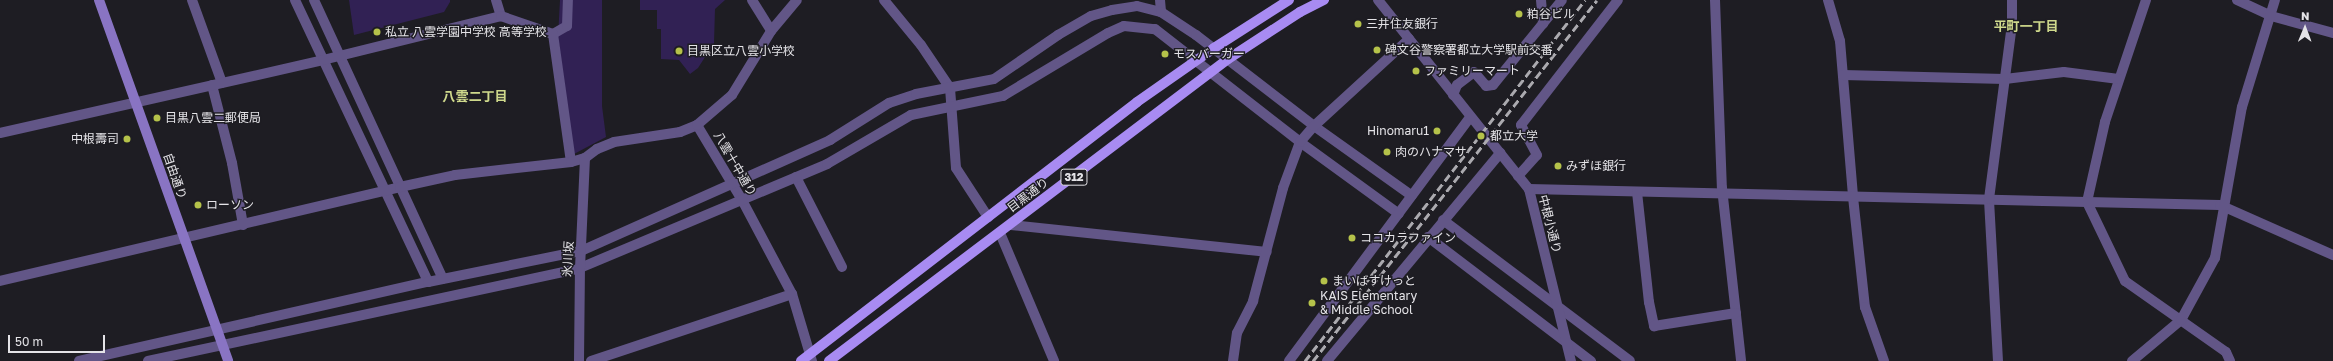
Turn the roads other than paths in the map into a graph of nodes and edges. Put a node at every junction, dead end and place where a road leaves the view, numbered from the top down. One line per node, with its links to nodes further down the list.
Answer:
1 (98, 0): 43 (main road, 自由通り)
2 (192, 0): 40 (street)
3 (295, 0): 34 (street)
4 (314, 0): 32 (street)
5 (496, 0): 24 (street)
6 (568, 0): 29 (street)
7 (752, 0): 27 (street)
8 (797, 0): 27 (street, 八雲十中通り)
9 (884, 0): 41 (street)
10 (1160, 0): 23 (street)
11 (1289, 0): 31 (main road, 目黒通り / 312)
12 (1324, 0): 33 (main road, 目黒通り / 312)
13 (1378, 0): 30 (street, 中根小通り)
14 (1541, 0): 26 (street)
15 (1562, 0): 26 (street)
16 (1618, 0): 53 (street)
17 (1715, 0): 60 (street)
18 (1828, 0): 37 (street)
19 (2012, 0): 38 (street)
20 (2146, 0): 39 (street)
21 (2237, 0): 25 (street)
22 (2275, 0): 25 (street)
23 (1161, 12): 31 (street); 41 (street)
24 (501, 16): 29 (street); 32 (street)
25 (2271, 16): 28 (street); 66 (street)
26 (1543, 24): 42 (street)
27 (771, 31): 46 (street, 八雲十中通り)
28 (2333, 33)
29 (553, 34): 52 (street)
30 (1409, 39): 42 (street, 中根小通り); 47 (street)
31 (1214, 48): 33 (street); 35 (main road, 目黒通り / 312)
32 (339, 56): 34 (street); 56 (street)
33 (1228, 58): 36 (main road, 目黒通り / 312); 47 (street)
34 (323, 60): 40 (street); 58 (street)
35 (1196, 60): 36 (street); 44 (street); 68 (main road, 目黒通り / 312)
36 (1211, 72): 49 (street); 70 (main road, 目黒通り / 312)
37 (1843, 76): 38 (street); 61 (street)
38 (2005, 78): 39 (street); 63 (street)
39 (2119, 79): 65 (street)
40 (217, 84): 43 (street); 71 (street)
41 (950, 88): 44 (street); 55 (street)
42 (1454, 95): 45 (street, 中根小通り)
43 (135, 102): 48 (street); 74 (main road, 自由通り)
44 (954, 107): 54 (street); 68 (street)
45 (1470, 117): 50 (street, 中根小通り); 62 (street)
46 (697, 125): 51 (street); 55 (street, 八雲十中通り)
47 (1314, 126): 49 (street); 62 (street)
48 (0, 133)
49 (1300, 142): 67 (street); 76 (street)
50 (1500, 153): 53 (street, 中根小通り); 69 (street)
51 (585, 158): 52 (street); 75 (street, 氷川坂)
52 (571, 162): 56 (street)
53 (1518, 176): 57 (street, 中根小通り)
54 (796, 177): 64 (street); 78 (street)
55 (732, 184): 64 (street, 八雲十中通り); 75 (street)
56 (400, 187): 58 (street); 80 (street)
57 (1528, 189): 59 (street); 84 (street, 中根小通り)
58 (385, 192): 71 (street); 82 (street)
59 (1637, 192): 60 (street); 85 (street)
60 (1722, 194): 61 (street); 85 (street)
61 (1852, 197): 63 (street); 106 (street)
62 (1410, 199): 67 (street)
63 (1989, 199): 65 (street); 107 (street)
64 (742, 200): 79 (street); 83 (street, 八雲十中通り)
65 (2087, 202): 66 (street); 86 (street)
66 (2225, 206): 77 (street); 86 (street)
67 (1400, 213): 100 (street)
68 (988, 217): 90 (main road, 目黒通り / 312)
69 (1441, 222): 73 (street); 84 (street)
70 (1011, 224): 72 (main road, 目黒通り / 312); 76 (street)
71 (243, 225): 74 (street)
72 (1000, 233): 97 (main road, 目黒通り / 312); 98 (street)
73 (1430, 235): 88 (street); 101 (street)
74 (182, 237): 81 (street); 87 (main road, 自由通り)
75 (581, 251): 79 (street, 氷川坂); 80 (street)
76 (1267, 252): 99 (street)
77 (2333, 255)
78 (842, 267)
79 (580, 268): 89 (street); 94 (street, 氷川坂)
80 (443, 279): 82 (street)
81 (0, 281)
82 (428, 282): 87 (street)
83 (792, 294): 90 (street, 八雲十中通り); 95 (street)
84 (1558, 310): 88 (street, 中根小通り); 104 (street)
85 (1736, 314): 105 (street)
86 (2181, 320): 108 (street); 109 (street)
87 (216, 330): 89 (main road, 自由通り); 91 (street)
88 (1564, 338): 102 (street); 103 (street)
89 (221, 344): 92 (street); 93 (main road, 自由通り)
90 (811, 358): 96 (main road, 目黒通り / 312)
91 (79, 361)
92 (148, 361)
93 (228, 361)
94 (579, 361)
95 (591, 361)
96 (801, 361)
97 (828, 361)
98 (1054, 361)
99 (1234, 361)
100 (1290, 361)
101 (1327, 361)
102 (1571, 361)
103 (1591, 361)
104 (1630, 361)
105 (1741, 361)
106 (1884, 361)
107 (1998, 361)
108 (2132, 361)
109 (2230, 361)

